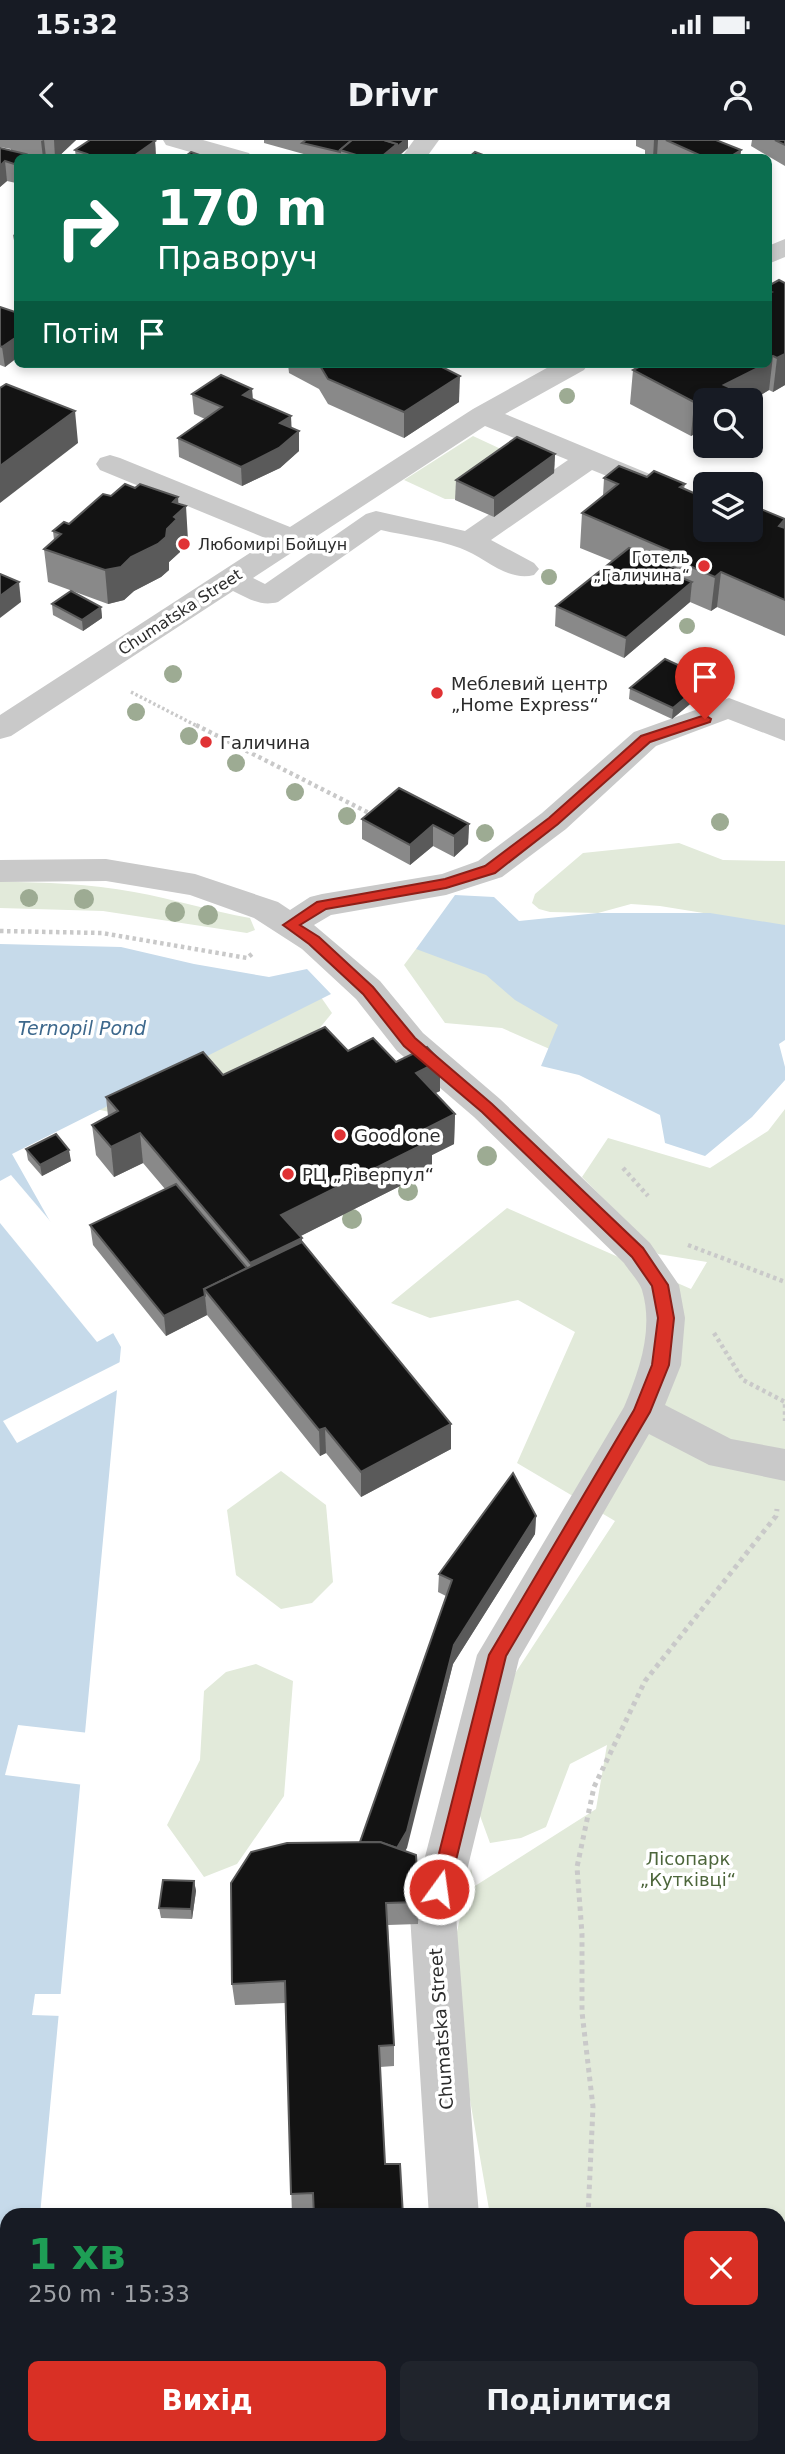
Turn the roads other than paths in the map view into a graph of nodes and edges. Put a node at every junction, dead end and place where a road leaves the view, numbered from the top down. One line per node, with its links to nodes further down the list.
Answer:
1 (174, 140): 3 (street)
2 (427, 140): 4 (street)
3 (225, 154)
4 (416, 154)
5 (567, 368): 6 (street, Chumatska Street)
6 (483, 415): 7 (street); 10 (street, Chumatska Street)
7 (589, 459): 9 (street); 11 (street)
8 (110, 464): 10 (street)
9 (693, 502)
10 (291, 538): 13 (street, Chumatska Street)
11 (470, 541): 12 (street); 13 (street)
12 (524, 569)
13 (231, 579): 14 (street, Chumatska Street)
14 (0, 729)
15 (785, 731): 17 (street)
16 (0, 870): 17 (street, Chumatska Street)
17 (302, 933): 18 (street, Chumatska Street)
18 (642, 1412): 19 (street); 20 (street, Chumatska Street)
19 (785, 1465)
20 (453, 2208)

